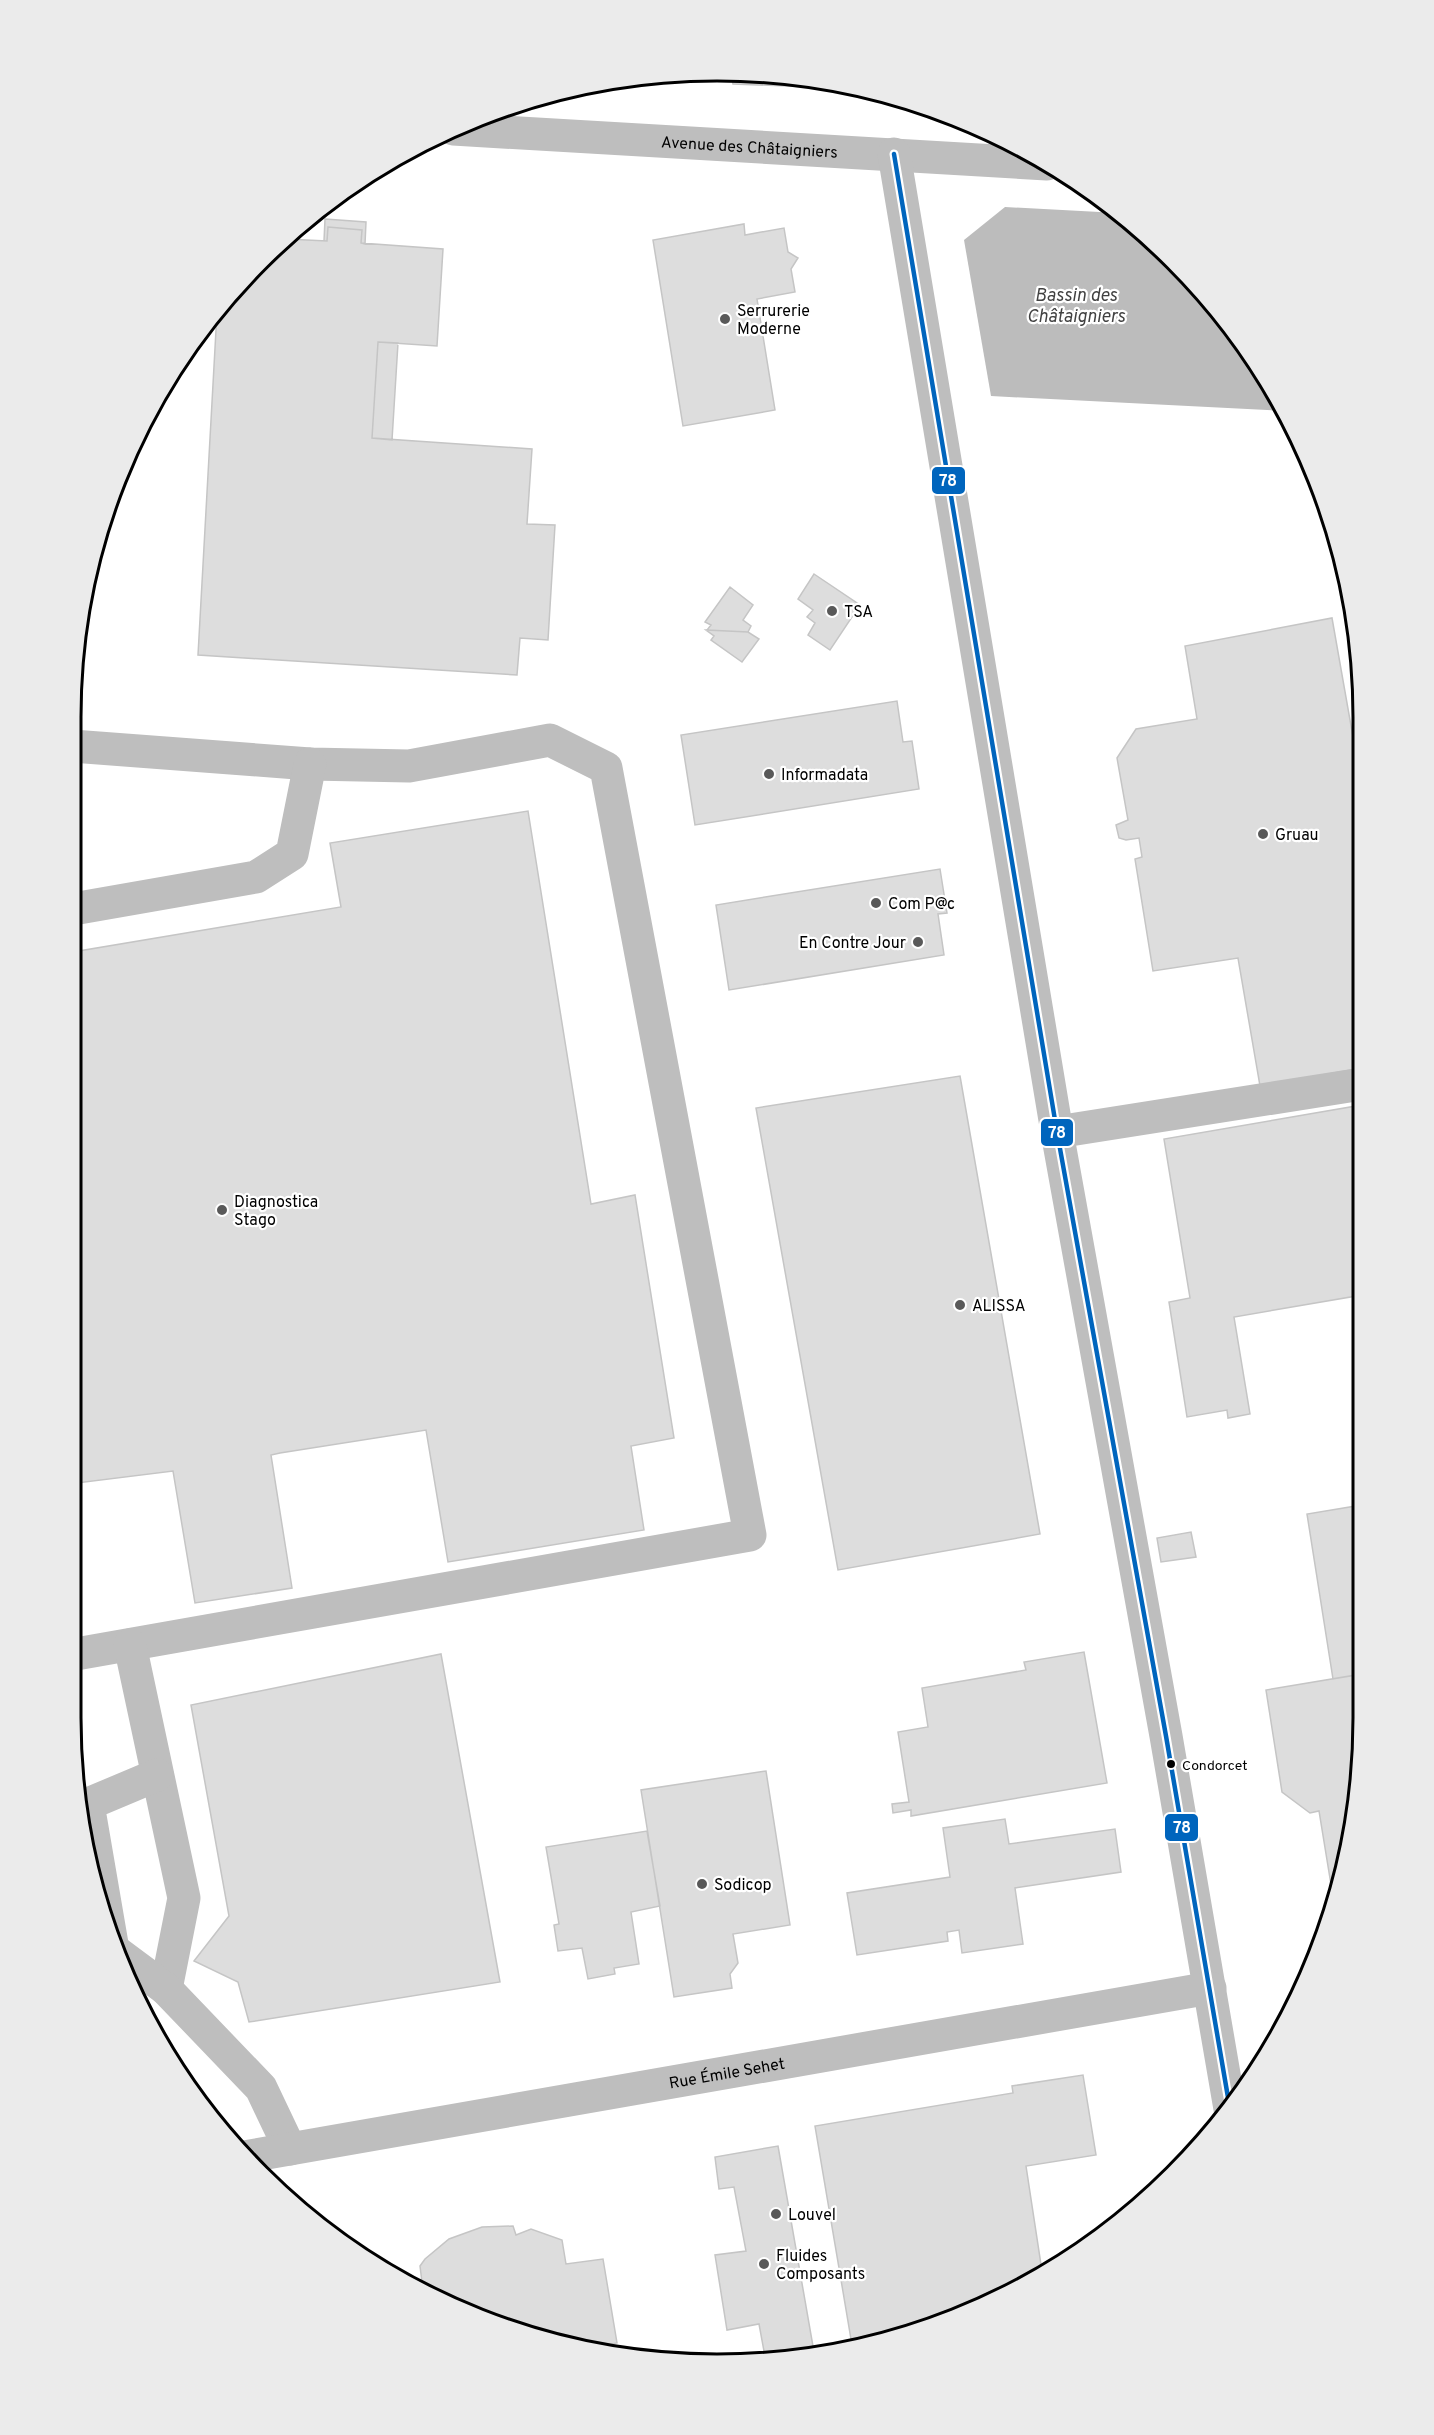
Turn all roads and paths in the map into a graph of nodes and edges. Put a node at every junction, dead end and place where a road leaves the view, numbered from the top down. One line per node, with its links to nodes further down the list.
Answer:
1 (472, 130): 2 (street, Avenue des Châtaigniers)
2 (894, 154): 3 (street, Avenue des Châtaigniers); 8 (street)
3 (1029, 163)
4 (81, 748): 5 (street)
5 (310, 764): 6 (street); 9 (street)
6 (81, 908)
7 (1353, 1085): 8 (street)
8 (1057, 1132): 14 (street)
9 (129, 1645): 10 (street); 11 (street)
10 (81, 1653)
11 (157, 1775): 12 (street); 15 (street)
12 (98, 1863)
13 (129, 1961): 15 (street)
14 (1210, 1988): 16 (street); 17 (street, Rue Émile Sehet)
15 (166, 1989): 17 (street)
16 (1228, 2097)
17 (290, 2149): 18 (street, Rue Émile Sehet)
18 (255, 2155)

